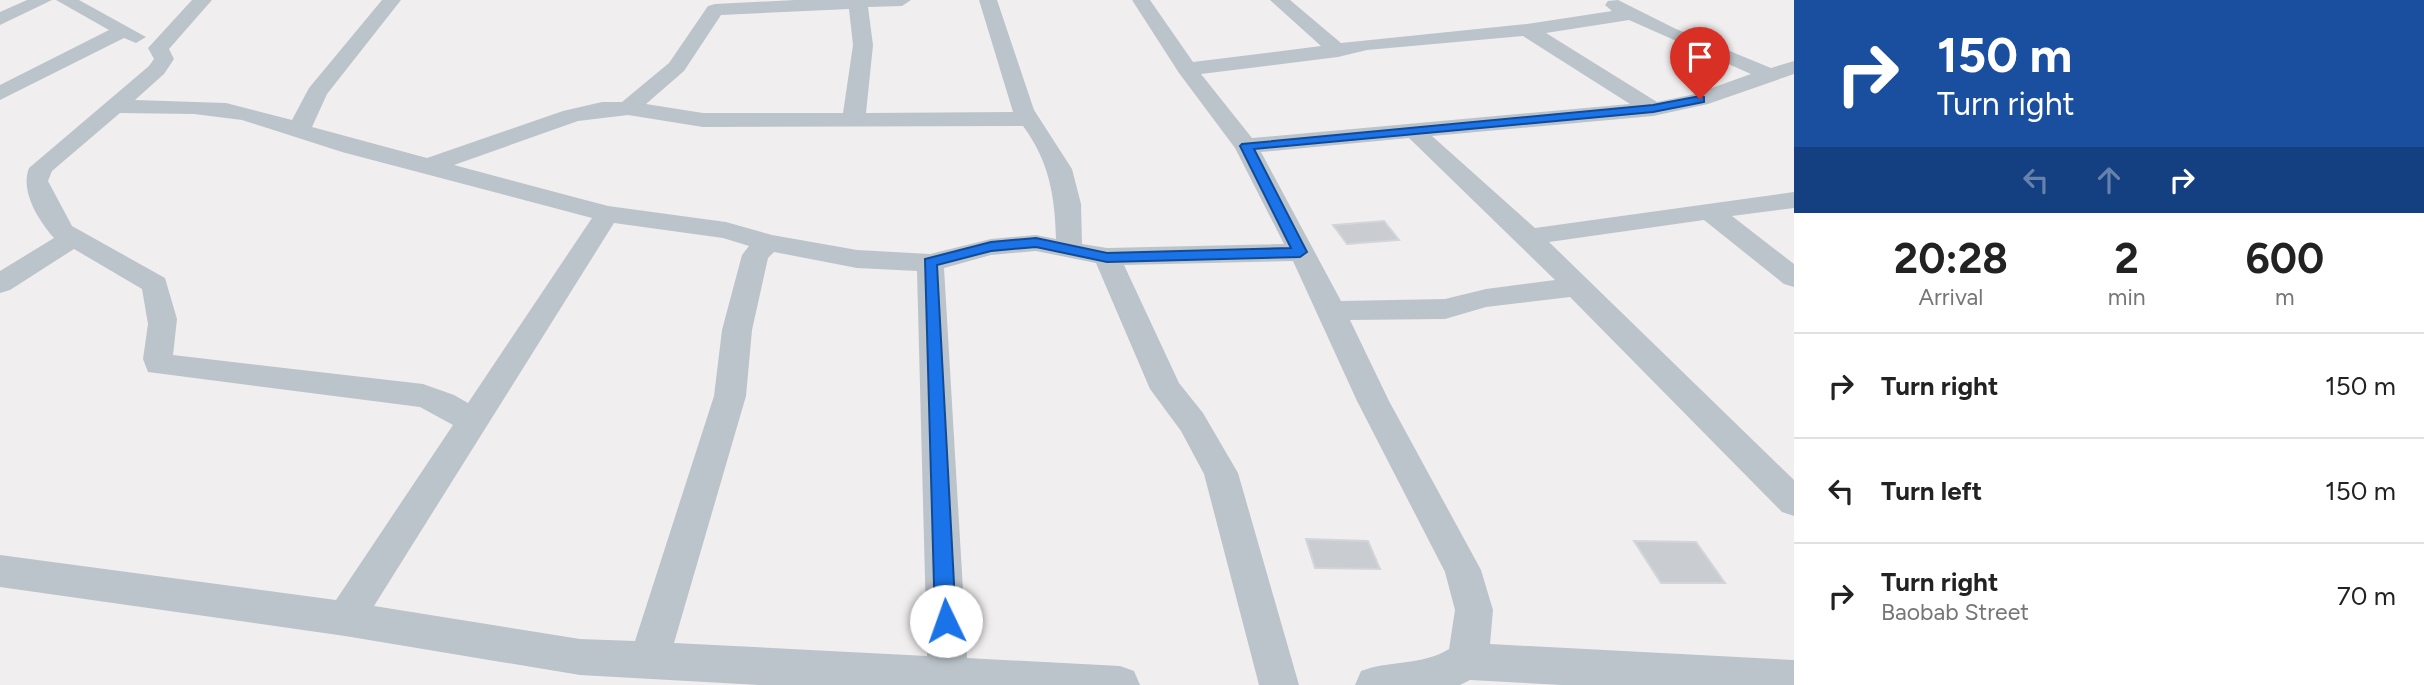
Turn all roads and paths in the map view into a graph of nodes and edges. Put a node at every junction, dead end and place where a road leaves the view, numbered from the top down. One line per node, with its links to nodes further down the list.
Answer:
1 (43, 0): 12 (street)
2 (65, 0): 14 (street)
3 (203, 0): 15 (street)
4 (392, 0): 27 (street)
5 (902, 0): 9 (street)
6 (988, 0): 25 (street)
7 (1141, 0): 18 (street)
8 (1279, 0): 16 (street)
9 (858, 2): 11 (street); 24 (street)
10 (1617, 4): 13 (street); 19 (street)
11 (712, 5): 22 (street)
12 (0, 19)
13 (1527, 30): 16 (street); 23 (street)
14 (122, 31): 15 (street); 20 (street)
15 (158, 48): 21 (street)
16 (1338, 51): 18 (street)
17 (1794, 67): 19 (street)
18 (1186, 69): 28 (street)
19 (1771, 75): 23 (street)
20 (0, 93)
21 (114, 106): 27 (street); 33 (street)
22 (628, 108): 24 (street); 29 (street)
23 (1653, 109): 26 (street)
24 (854, 117): 25 (street)
25 (1029, 120): 36 (street)
26 (1413, 129): 28 (street); 34 (street)
27 (299, 130): 29 (street)
28 (1246, 146): 37 (street)
29 (429, 166): 32 (street)
30 (1794, 200): 31 (street)
31 (1707, 210): 34 (street); 40 (street)
32 (607, 214): 35 (street); 45 (street)
33 (72, 237): 41 (street); 45 (street)
34 (1529, 237): 42 (street)
35 (769, 243): 39 (street); 49 (street)
36 (1069, 249): 38 (street); 39 (street)
37 (1300, 252): 38 (street); 43 (street)
38 (1107, 257): 54 (street)
39 (930, 262): 52 (street)
40 (1794, 278)
41 (0, 284)
42 (1577, 287): 43 (street); 46 (street)
43 (1334, 322): 44 (street); 50 (street)
44 (1436, 330)
45 (472, 422): 48 (street)
46 (1794, 502)
47 (0, 571): 48 (street)
48 (345, 618): 49 (street)
49 (649, 661): 52 (street)
50 (1457, 673): 51 (street); 55 (street)
51 (1794, 679)
52 (964, 680): 53 (street)
53 (1119, 685)
54 (1279, 685)
55 (1375, 685)

